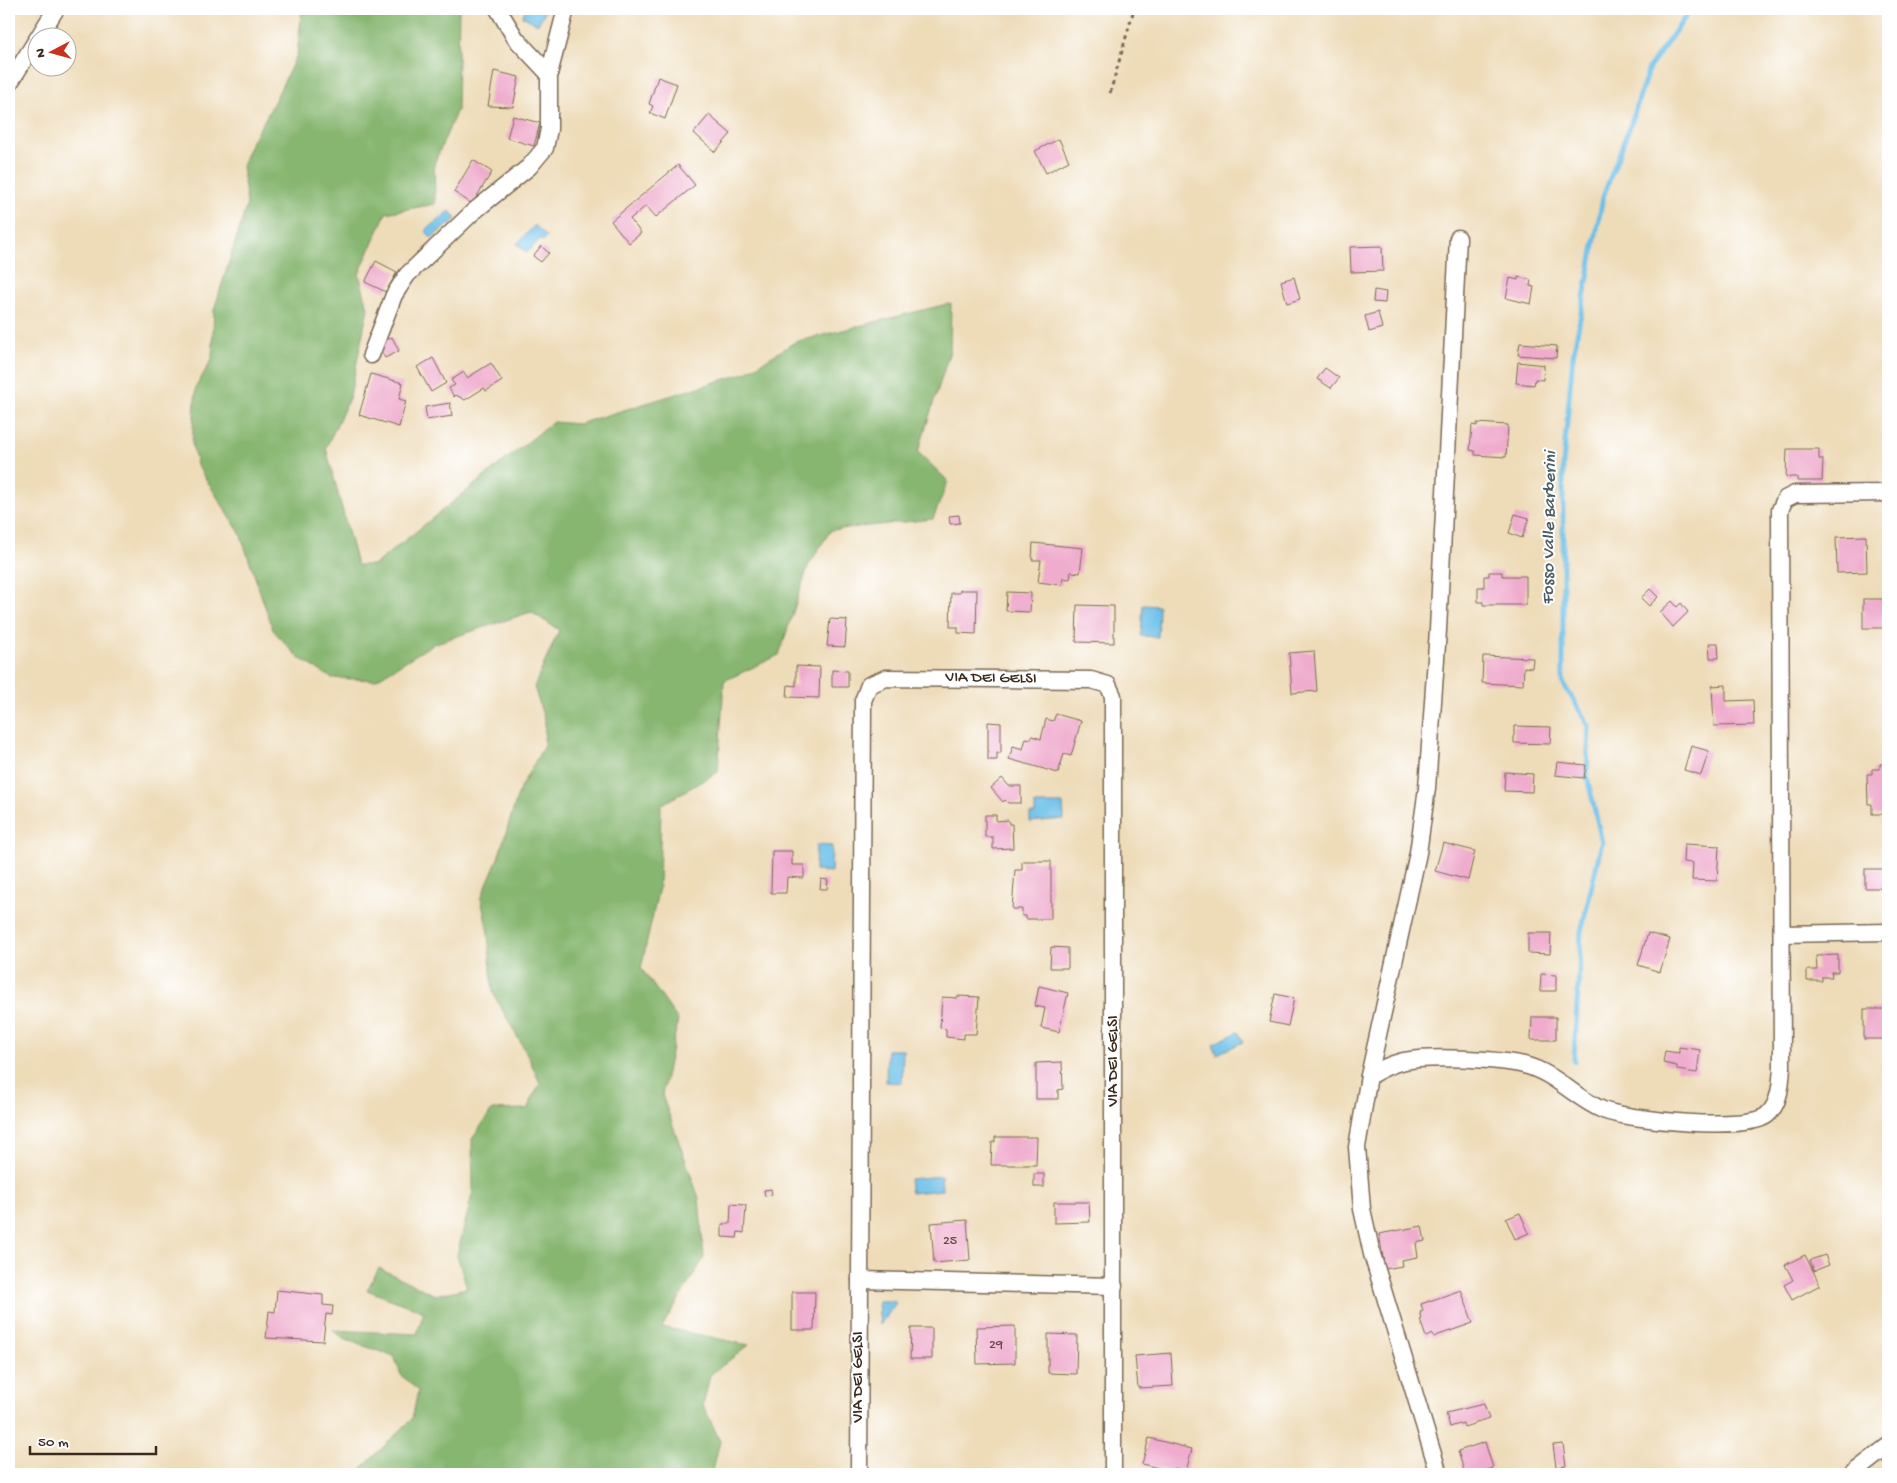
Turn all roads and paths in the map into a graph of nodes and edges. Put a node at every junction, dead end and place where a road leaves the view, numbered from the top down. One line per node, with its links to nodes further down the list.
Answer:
1 (56, 9): 6 (street)
2 (498, 9): 5 (street)
3 (566, 9): 5 (street)
4 (1134, 9): 7 (path)
5 (549, 74): 9 (street)
6 (9, 84)
7 (1110, 93)
8 (1458, 238): 13 (street)
9 (371, 355)
10 (1888, 493): 12 (street)
11 (1888, 932): 12 (street)
12 (1782, 934): 13 (street)
13 (1369, 1076): 19 (street)
14 (860, 1280): 15 (street); 15 (street, VIA DEI GELSI); 17 (street, VIA DEI GELSI)
15 (1114, 1286): 18 (street, VIA DEI GELSI)
16 (1888, 1446): 20 (street)
17 (859, 1474)
18 (1113, 1474)
19 (1439, 1474)
20 (1852, 1474)

